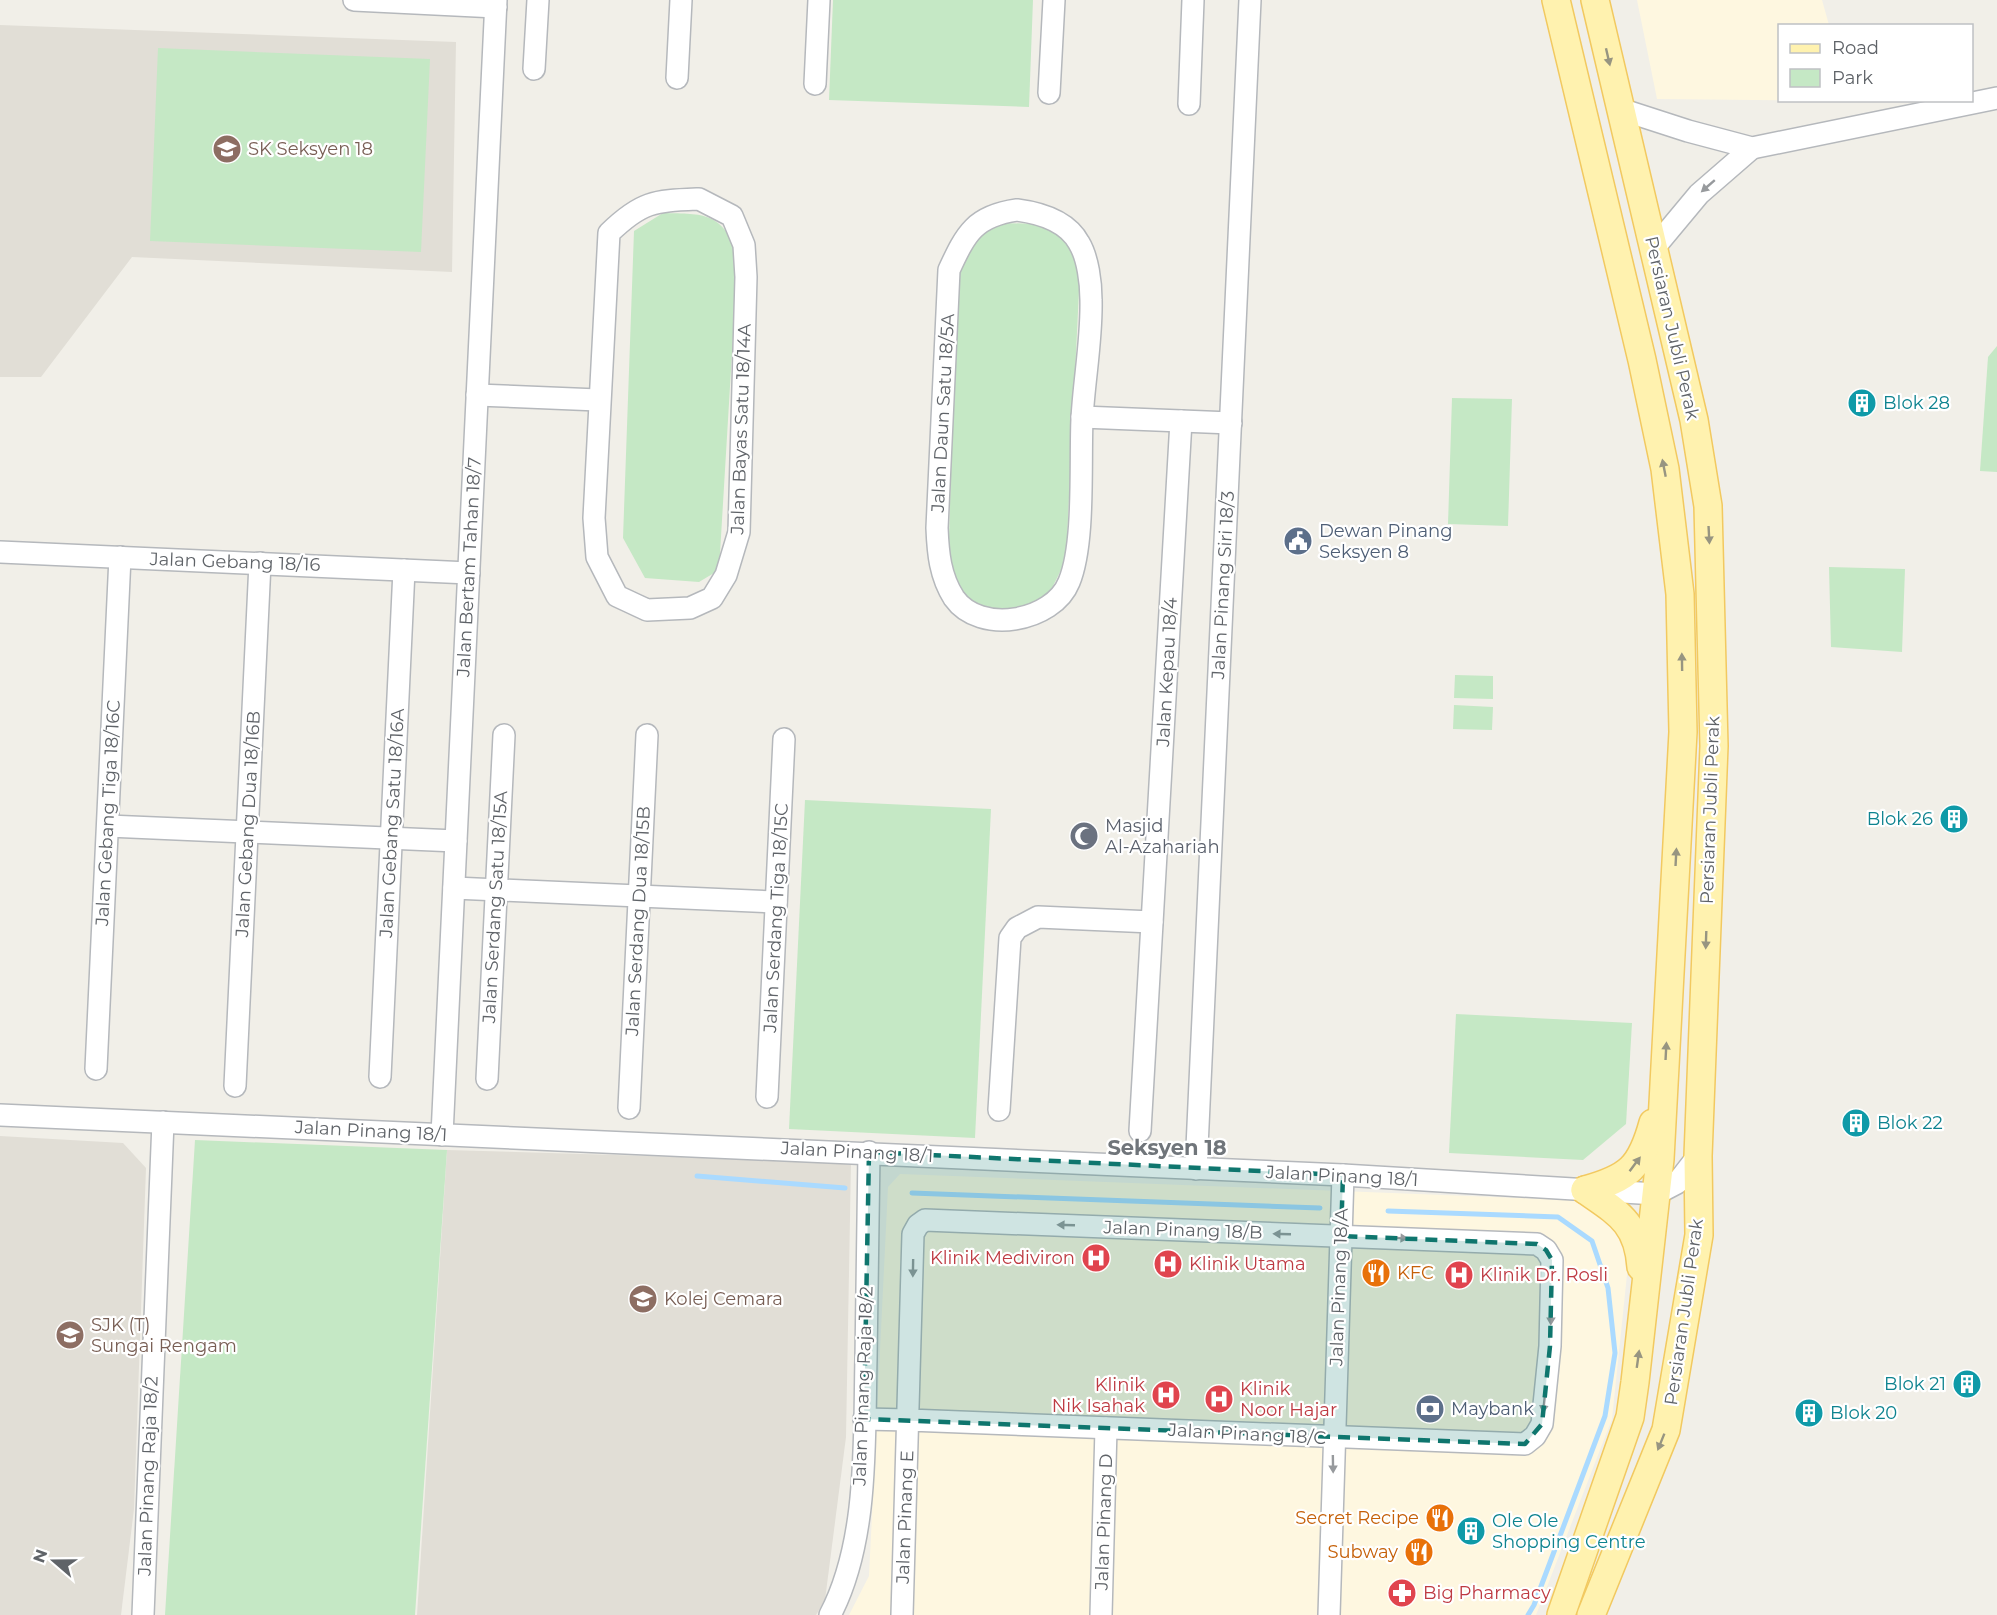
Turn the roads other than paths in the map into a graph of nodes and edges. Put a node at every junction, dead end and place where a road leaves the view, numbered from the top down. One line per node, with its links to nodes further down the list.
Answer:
1 (354, 0): 10 (street)
2 (538, 0): 12 (street)
3 (681, 0): 13 (street)
4 (819, 0): 14 (street)
5 (1054, 0): 15 (street)
6 (1194, 0): 17 (street)
7 (1250, 0): 25 (street, Jalan Pinang Siri 18/3)
8 (1556, 0): 46 (main road, Persiaran Jubli Perak, one-way to 8)
9 (1595, 0): 18 (main road, Persiaran Jubli Perak, one-way to 18)
10 (428, 2): 11 (street)
11 (496, 4): 21 (street, Jalan Bertam Tahan 18/7)
12 (534, 69)
13 (677, 78)
14 (815, 84)
15 (1049, 93)
16 (1997, 98): 19 (street)
17 (1189, 104)
18 (1620, 109): 19 (street); 20 (main road, Persiaran Jubli Perak)
19 (1752, 148): 20 (street, one-way to 20)
20 (1654, 248): 56 (main road, Persiaran Jubli Perak, one-way to 56)
21 (477, 394): 22 (street); 30 (street, Jalan Bertam Tahan 18/7)
22 (598, 400): 22 (street, Jalan Bayas Satu 18/14A)
23 (1082, 417): 23 (street, Jalan Daun Satu 18/5A); 24 (street)
24 (1181, 421): 25 (street); 42 (street, Jalan Kepau 18/4)
25 (1231, 423): 57 (street, Jalan Pinang Siri 18/3)
26 (0, 552): 27 (street, Jalan Gebang 18/16)
27 (120, 557): 28 (street, Jalan Gebang 18/16); 34 (street, Jalan Gebang Tiga 18/16C)
28 (260, 563): 29 (street, Jalan Gebang 18/16); 35 (street, Jalan Gebang Dua 18/16B)
29 (404, 570): 30 (street, Jalan Gebang 18/16); 36 (street, Jalan Gebang Satu 18/16A)
30 (469, 573): 37 (street, Jalan Bertam Tahan 18/7)
31 (504, 735): 39 (street, Jalan Serdang Satu 18/15A)
32 (647, 735): 40 (street, Jalan Serdang Dua 18/15B)
33 (784, 739): 41 (street, Jalan Serdang Tiga 18/15C)
34 (108, 826): 35 (street); 43 (street, Jalan Gebang Tiga 18/16C)
35 (247, 832): 36 (street); 47 (street, Jalan Gebang Dua 18/16B)
36 (392, 839): 37 (street); 44 (street, Jalan Gebang Satu 18/16A)
37 (456, 842): 38 (street, Jalan Bertam Tahan 18/7)
38 (454, 888): 39 (street); 54 (street, Jalan Bertam Tahan 18/7)
39 (496, 890): 40 (street); 45 (street, Jalan Serdang Satu 18/15A)
40 (639, 896): 41 (street); 49 (street, Jalan Serdang Dua 18/15B)
41 (776, 902): 48 (street, Jalan Serdang Tiga 18/15C)
42 (1152, 922): 50 (street); 53 (street, Jalan Kepau 18/4)
43 (96, 1070)
44 (380, 1077)
45 (487, 1079)
46 (1664, 1081): 59 (main road, one-way to 46); 60 (main road, Persiaran Jubli Perak)
47 (235, 1086)
48 (767, 1097)
49 (629, 1108)
50 (999, 1110)
51 (0, 1115): 52 (street, Jalan Pinang 18/1)
52 (163, 1122): 54 (street, Jalan Pinang 18/1); 68 (street, Jalan Pinang Raja 18/2)
53 (1140, 1131)
54 (442, 1135): 55 (street, Jalan Pinang 18/1)
55 (869, 1152): 57 (street, Jalan Pinang 18/1); 64 (street, Jalan Pinang Raja 18/2)
56 (1698, 1156): 60 (street); 74 (main road, Persiaran Jubli Perak, one-way to 74)
57 (1196, 1169): 58 (street, Jalan Pinang 18/1)
58 (1343, 1174): 59 (street, Jalan Pinang 18/1); 61 (street, Jalan Pinang 18/A)
59 (1585, 1190): 60 (street, Jalan Pinang 18/1); 62 (main road)
60 (1656, 1194): 62 (main road, Persiaran Jubli Perak)
61 (1341, 1236): 63 (street, Jalan Pinang 18/B, one-way to 63); 65 (street, Jalan Pinang 18/B, one-way to 65); 67 (street, Jalan Pinang 18/A)
62 (1645, 1309): 73 (main road, Persiaran Jubli Perak, one-way to 62)
63 (1550, 1346): 67 (street, Jalan Pinang 18/C, one-way to 67)
64 (864, 1419): 65 (street, Jalan Pinang 18/C); 69 (street, Jalan Pinang Raja 18/2)
65 (909, 1420): 66 (street, Jalan Pinang 18/C); 70 (street, Jalan Pinang E)
66 (1107, 1428): 67 (street, Jalan Pinang 18/C); 71 (street, Jalan Pinang D)
67 (1333, 1438): 72 (street, Jalan Pinang 18/A, one-way to 72)
68 (143, 1615)
69 (830, 1615)
70 (902, 1615)
71 (1101, 1615)
72 (1329, 1615)
73 (1561, 1615)
74 (1591, 1615)

